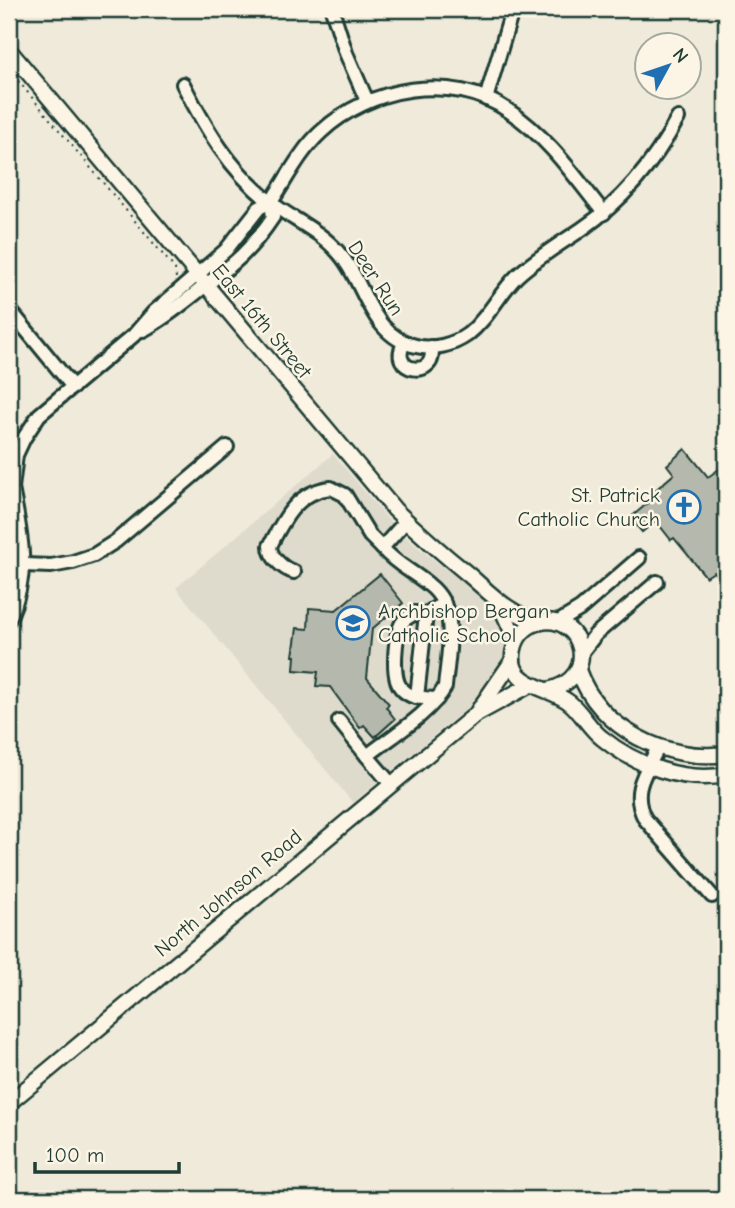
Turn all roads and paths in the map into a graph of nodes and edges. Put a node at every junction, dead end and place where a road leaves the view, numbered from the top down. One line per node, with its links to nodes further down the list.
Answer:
1 (332, 9): 7 (street)
2 (512, 11): 6 (street)
3 (9, 50): 12 (main road, East 16th Street)
4 (9, 70): 11 (path)
5 (183, 84): 9 (street, Deer Run)
6 (486, 99): 7 (street); 10 (street)
7 (367, 100): 9 (street)
8 (678, 118): 10 (street, Deer Run)
9 (271, 202): 12 (street); 14 (street, Deer Run)
10 (604, 212): 15 (street, Deer Run)
11 (176, 281)
12 (201, 281): 16 (street); 19 (main road, East 16th Street)
13 (9, 309): 16 (street)
14 (405, 342): 15 (street, Deer Run); 15 (street)
15 (431, 347)
16 (73, 387): 18 (street)
17 (227, 447): 22 (street)
18 (10, 488): 22 (street)
19 (406, 521): 20 (street); 26 (main road, East 16th Street)
20 (382, 548): 23 (street); 25 (street)
21 (639, 558): 30 (street)
22 (24, 565): 28 (street)
23 (293, 572)
24 (657, 582): 32 (street)
25 (444, 603): 27 (street); 38 (street)
26 (499, 603): 29 (main road, East 16th Street); 31 (main road, East 16th Street)
27 (426, 614): 37 (street); 37 (street)
28 (9, 619)
29 (541, 622): 30 (main road); 31 (main road)
30 (557, 623): 32 (main road)
31 (516, 640): 33 (main road)
32 (581, 653): 34 (main road)
33 (513, 660): 35 (main road); 39 (main road, North Johnson Road)
34 (578, 670): 36 (main road); 41 (main road)
35 (530, 685): 36 (main road); 39 (main road, North Johnson Road)
36 (548, 690): 44 (main road)
37 (417, 697): 38 (street)
38 (437, 699): 43 (street)
39 (475, 715): 46 (main road, North Johnson Road)
40 (339, 721): 43 (street)
41 (657, 748): 42 (main road); 44 (street)
42 (726, 754)
43 (367, 756): 46 (street)
44 (648, 766): 45 (main road); 47 (street)
45 (726, 775)
46 (391, 785): 48 (main road, North Johnson Road)
47 (712, 896)
48 (9, 1103)

